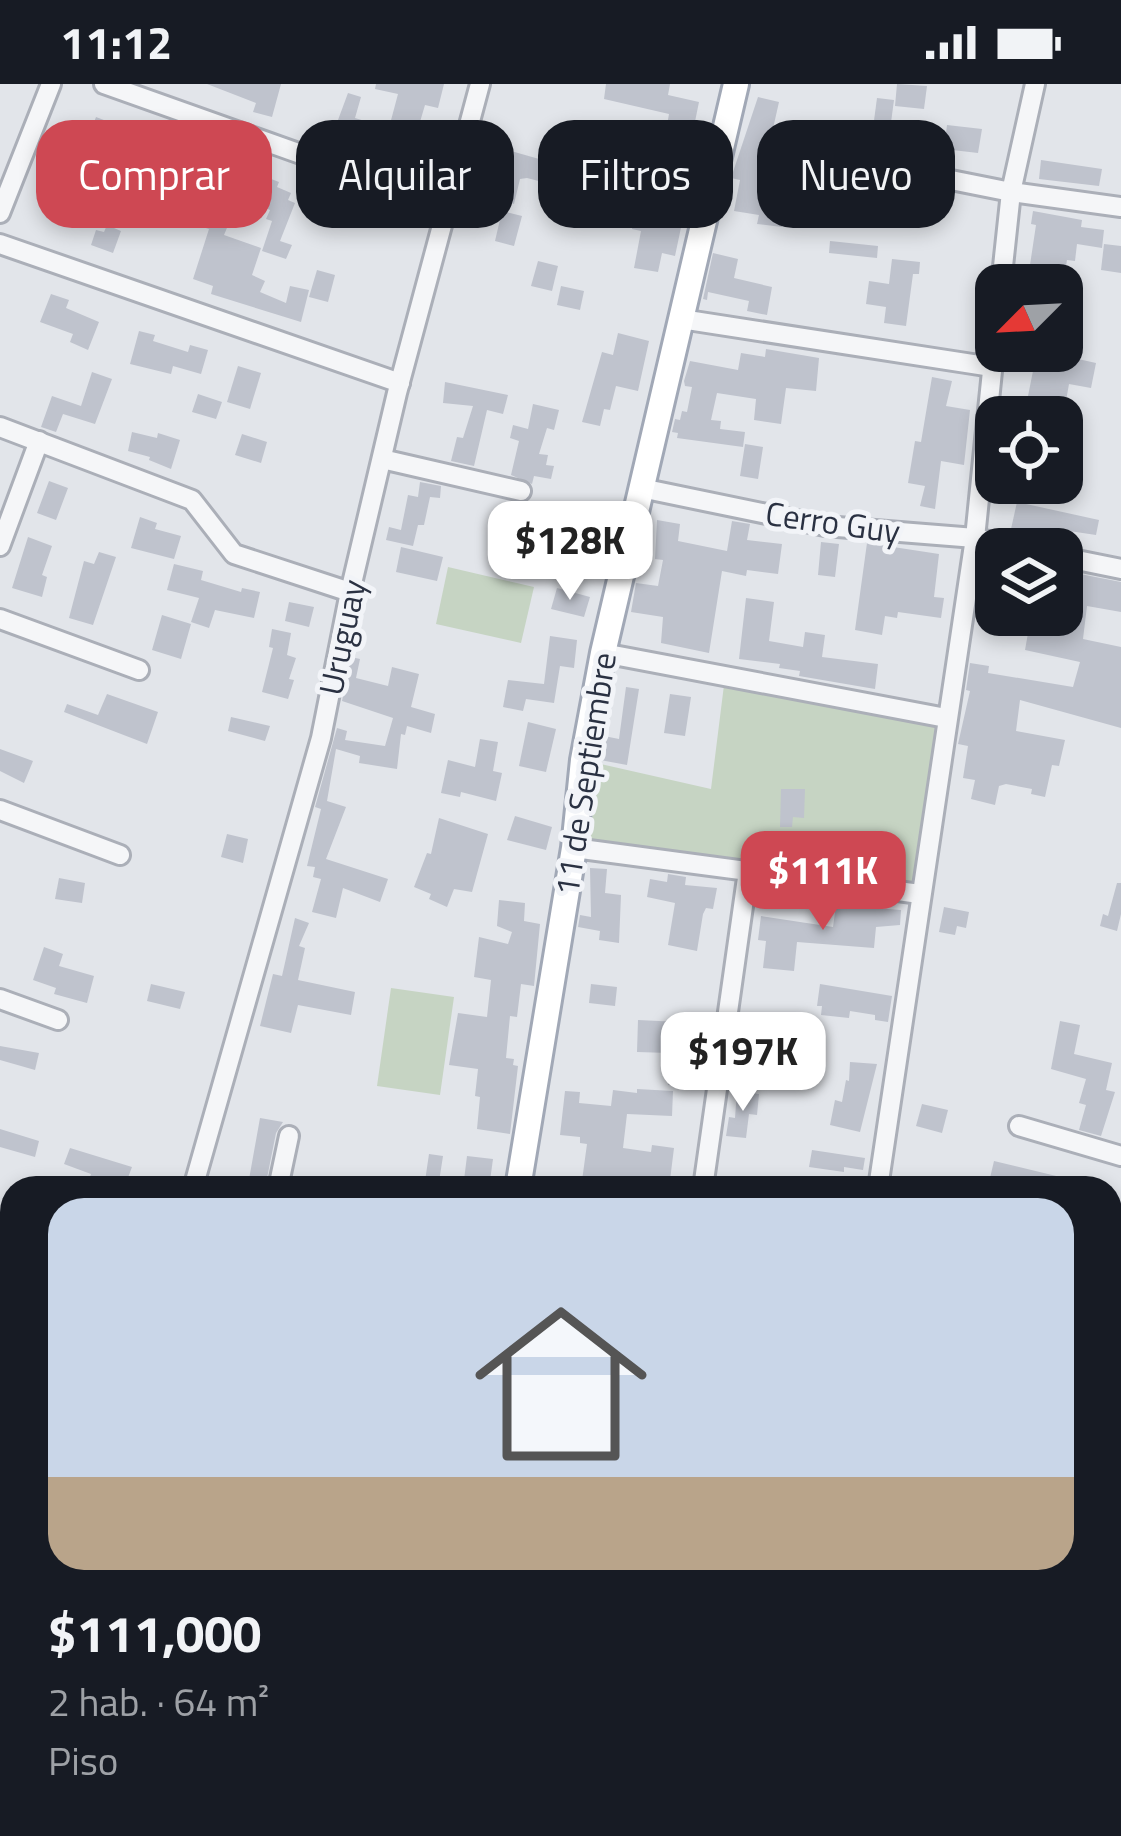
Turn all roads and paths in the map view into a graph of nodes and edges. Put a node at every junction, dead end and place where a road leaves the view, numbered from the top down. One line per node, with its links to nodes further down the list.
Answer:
1 (51, 84): 11 (street)
2 (104, 84): 7 (street)
3 (480, 84): 6 (street, Uruguay)
4 (736, 84): 15 (main road, 11 de Septiembre)
5 (1035, 84): 9 (street)
6 (470, 120)
7 (296, 152)
8 (955, 181): 9 (street)
9 (1011, 192): 10 (street); 14 (street)
10 (1121, 207)
11 (0, 214)
12 (441, 228): 18 (street, Uruguay)
13 (0, 244): 18 (street)
14 (1003, 264)
15 (681, 319): 16 (street); 22 (main road, 11 de Septiembre)
16 (975, 364)
17 (992, 372): 24 (street)
18 (400, 383): 21 (street, Uruguay)
19 (0, 427): 20 (street)
20 (40, 441): 26 (street); 29 (street)
21 (382, 459): 23 (street); 29 (street, Uruguay)
22 (641, 488): 25 (street, Cerro Guy); 31 (main road, 11 de Septiembre)
23 (521, 490)
24 (976, 528)
25 (975, 538): 33 (street)
26 (0, 546)
27 (1083, 561): 28 (street)
28 (1121, 569)
29 (350, 592): 44 (street, Uruguay)
30 (0, 619): 32 (street)
31 (603, 652): 33 (street); 35 (main road, 11 de Septiembre)
32 (139, 670)
33 (946, 718): 38 (street)
34 (0, 810): 36 (street)
35 (574, 848): 37 (street); 46 (main road, 11 de Septiembre)
36 (120, 855)
37 (748, 872): 38 (street); 47 (street)
38 (920, 894): 48 (street)
39 (0, 999): 40 (street)
40 (58, 1020)
41 (1019, 1126): 43 (street)
42 (289, 1136): 45 (street)
43 (1121, 1156)
44 (196, 1176)
45 (281, 1176)
46 (520, 1176)
47 (705, 1176)
48 (880, 1176)

